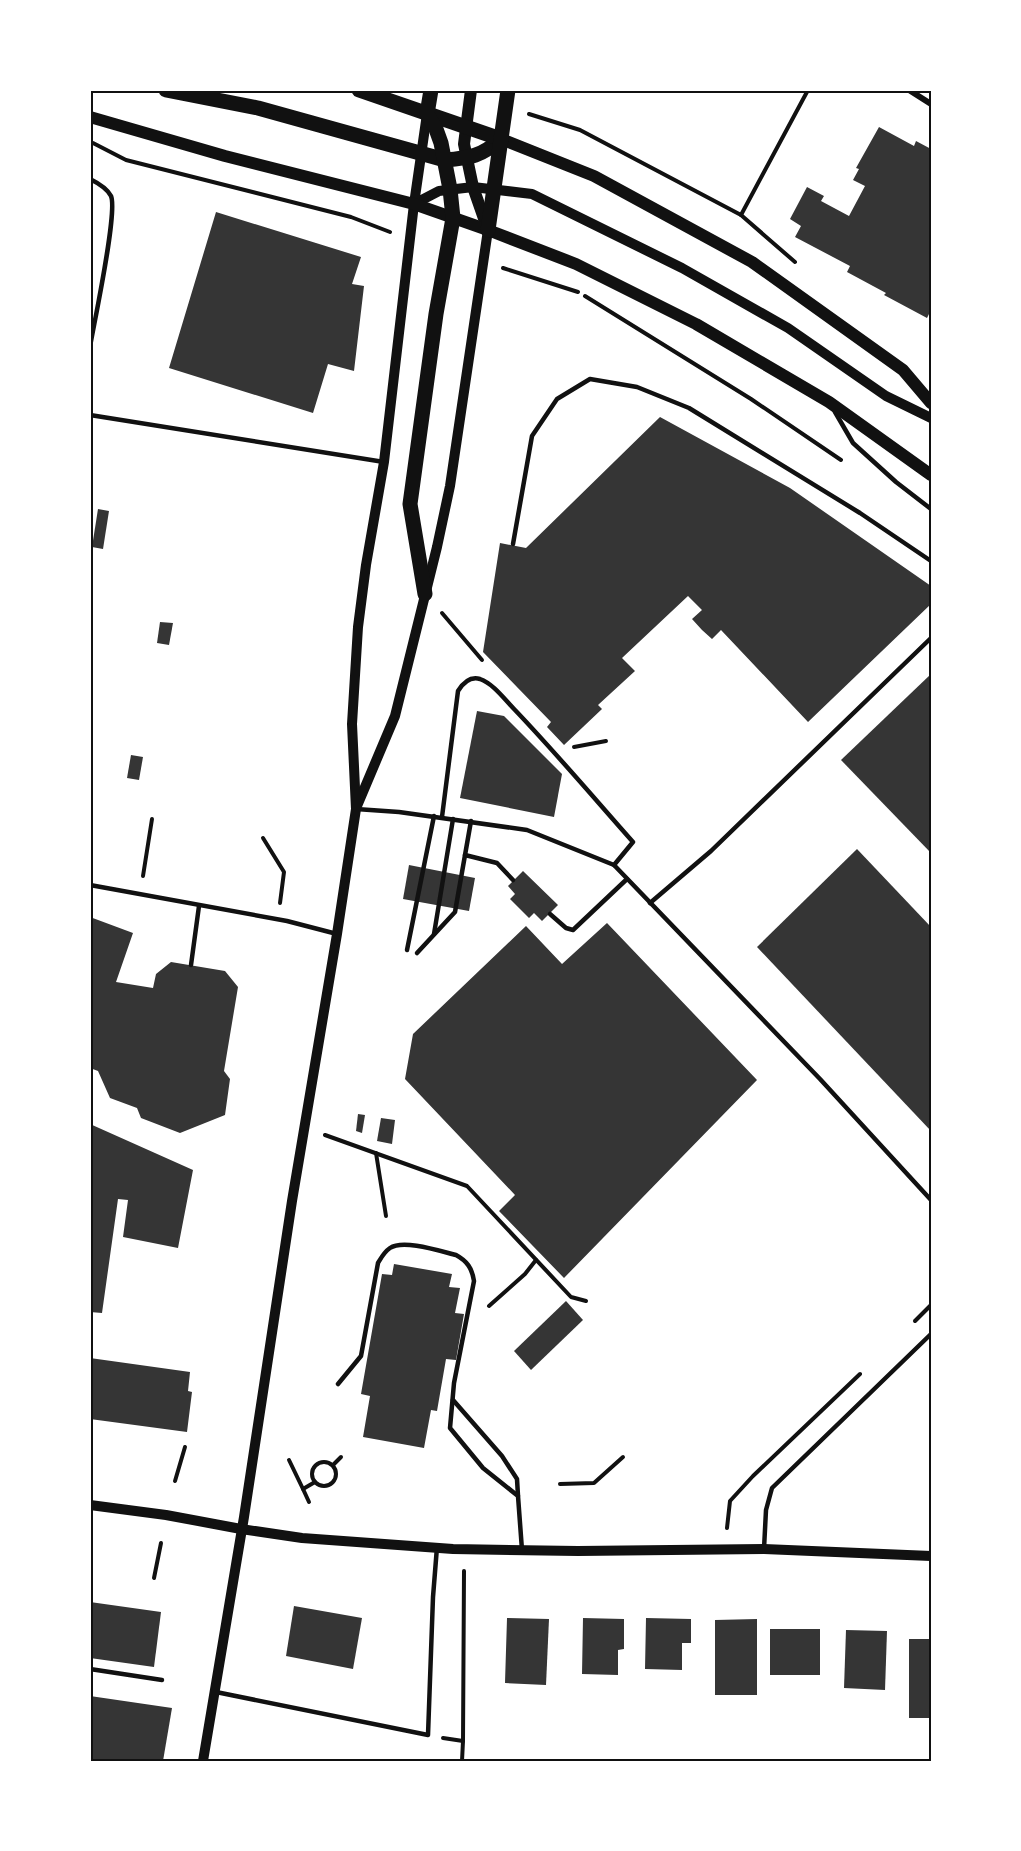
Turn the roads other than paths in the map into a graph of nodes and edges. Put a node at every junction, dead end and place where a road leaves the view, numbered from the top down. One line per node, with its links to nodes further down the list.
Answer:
1 (166, 90): 12 (main road)
2 (359, 90): 8 (main road)
3 (431, 90): 8 (main road)
4 (471, 90): 10 (main road)
5 (508, 90): 11 (main road)
6 (909, 90): 7 (street)
7 (931, 104)
8 (428, 114): 10 (main road); 12 (street); 14 (main road)
9 (90, 117): 19 (main road)
10 (465, 126): 11 (main road); 13 (main road)
11 (501, 140): 13 (main road); 18 (main road); 24 (main road)
12 (421, 154): 14 (main road); 19 (street)
13 (468, 159): 14 (main road); 16 (main road)
14 (445, 160): 17 (main road)
15 (90, 179): 22 (lane)
16 (473, 187): 17 (street); 18 (street); 21 (main road)
17 (450, 189): 19 (street); 20 (main road)
18 (494, 189): 21 (main road); 26 (street)
19 (414, 204): 20 (main road); 27 (street)
20 (453, 218): 21 (main road); 32 (main road)
21 (488, 230): 23 (main road); 32 (street)
22 (90, 346)
23 (829, 402): 28 (main road); 29 (lane)
24 (931, 403)
25 (90, 415): 27 (lane)
26 (931, 418)
27 (384, 462): 34 (street)
28 (931, 475)
29 (931, 508)
30 (513, 544): 31 (lane)
31 (931, 561)
32 (425, 594): 34 (street)
33 (931, 638): 44 (lane)
34 (356, 809): 35 (lane); 47 (street)
35 (434, 816): 36 (lane); 49 (lane)
36 (442, 818): 37 (lane); 40 (lane)
37 (453, 819): 38 (lane); 48 (lane)
38 (471, 821): 39 (lane); 40 (lane)
39 (465, 855): 42 (lane); 48 (lane)
40 (614, 865): 41 (lane)
41 (627, 879): 44 (lane); 46 (lane)
42 (513, 880)
43 (90, 885): 45 (lane)
44 (650, 903): 52 (lane)
45 (199, 906): 47 (lane); 51 (lane)
46 (550, 914)
47 (337, 934): 58 (street)
48 (434, 934): 50 (lane)
49 (406, 950)
50 (417, 953)
51 (191, 965)
52 (931, 1200)
53 (931, 1334): 60 (lane)
54 (338, 1384): 55 (lane)
55 (453, 1400): 56 (lane); 56 (lane)
56 (518, 1496): 61 (lane)
57 (90, 1505): 58 (street)
58 (242, 1529): 59 (street); 65 (street)
59 (437, 1547): 61 (street); 65 (lane)
60 (764, 1549): 61 (street); 62 (street)
61 (522, 1550)
62 (931, 1556)
63 (90, 1670): 64 (lane)
64 (162, 1680)
65 (215, 1692): 66 (street)
66 (203, 1761)

